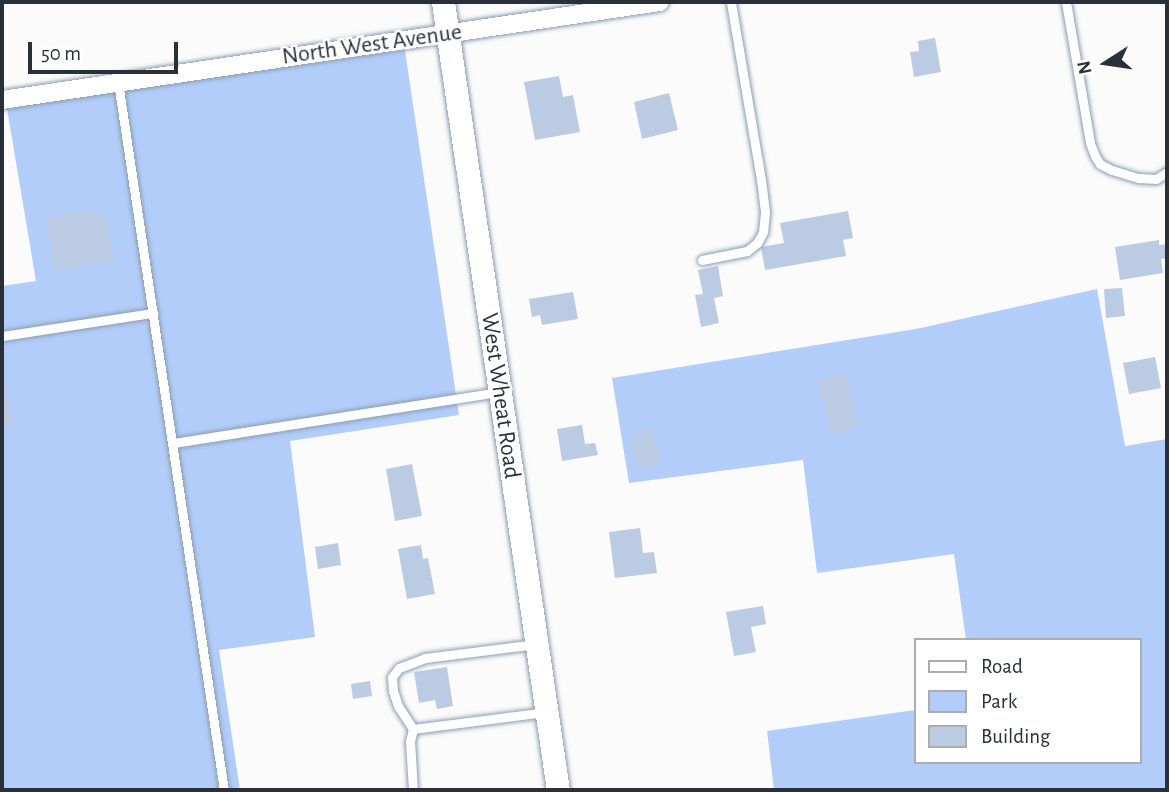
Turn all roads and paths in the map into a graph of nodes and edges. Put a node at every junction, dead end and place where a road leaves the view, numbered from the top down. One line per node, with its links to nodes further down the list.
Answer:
1 (443, 2): 5 (street, West Wheat Road)
2 (660, 2): 5 (street, North West Avenue)
3 (731, 2): 9 (lane)
4 (1066, 2): 8 (lane)
5 (447, 34): 6 (street, North West Avenue); 12 (street, West Wheat Road)
6 (118, 82): 7 (street, North West Avenue); 10 (lane)
7 (2, 100)
8 (1167, 172)
9 (702, 260)
10 (153, 313): 11 (lane); 13 (lane)
11 (2, 337)
12 (500, 392): 13 (lane); 14 (street, West Wheat Road)
13 (173, 443): 17 (lane)
14 (537, 644): 15 (street, West Wheat Road); 16 (lane)
15 (547, 712): 16 (lane); 19 (street, West Wheat Road)
16 (413, 729): 18 (lane)
17 (224, 790)
18 (413, 790)
19 (558, 790)

